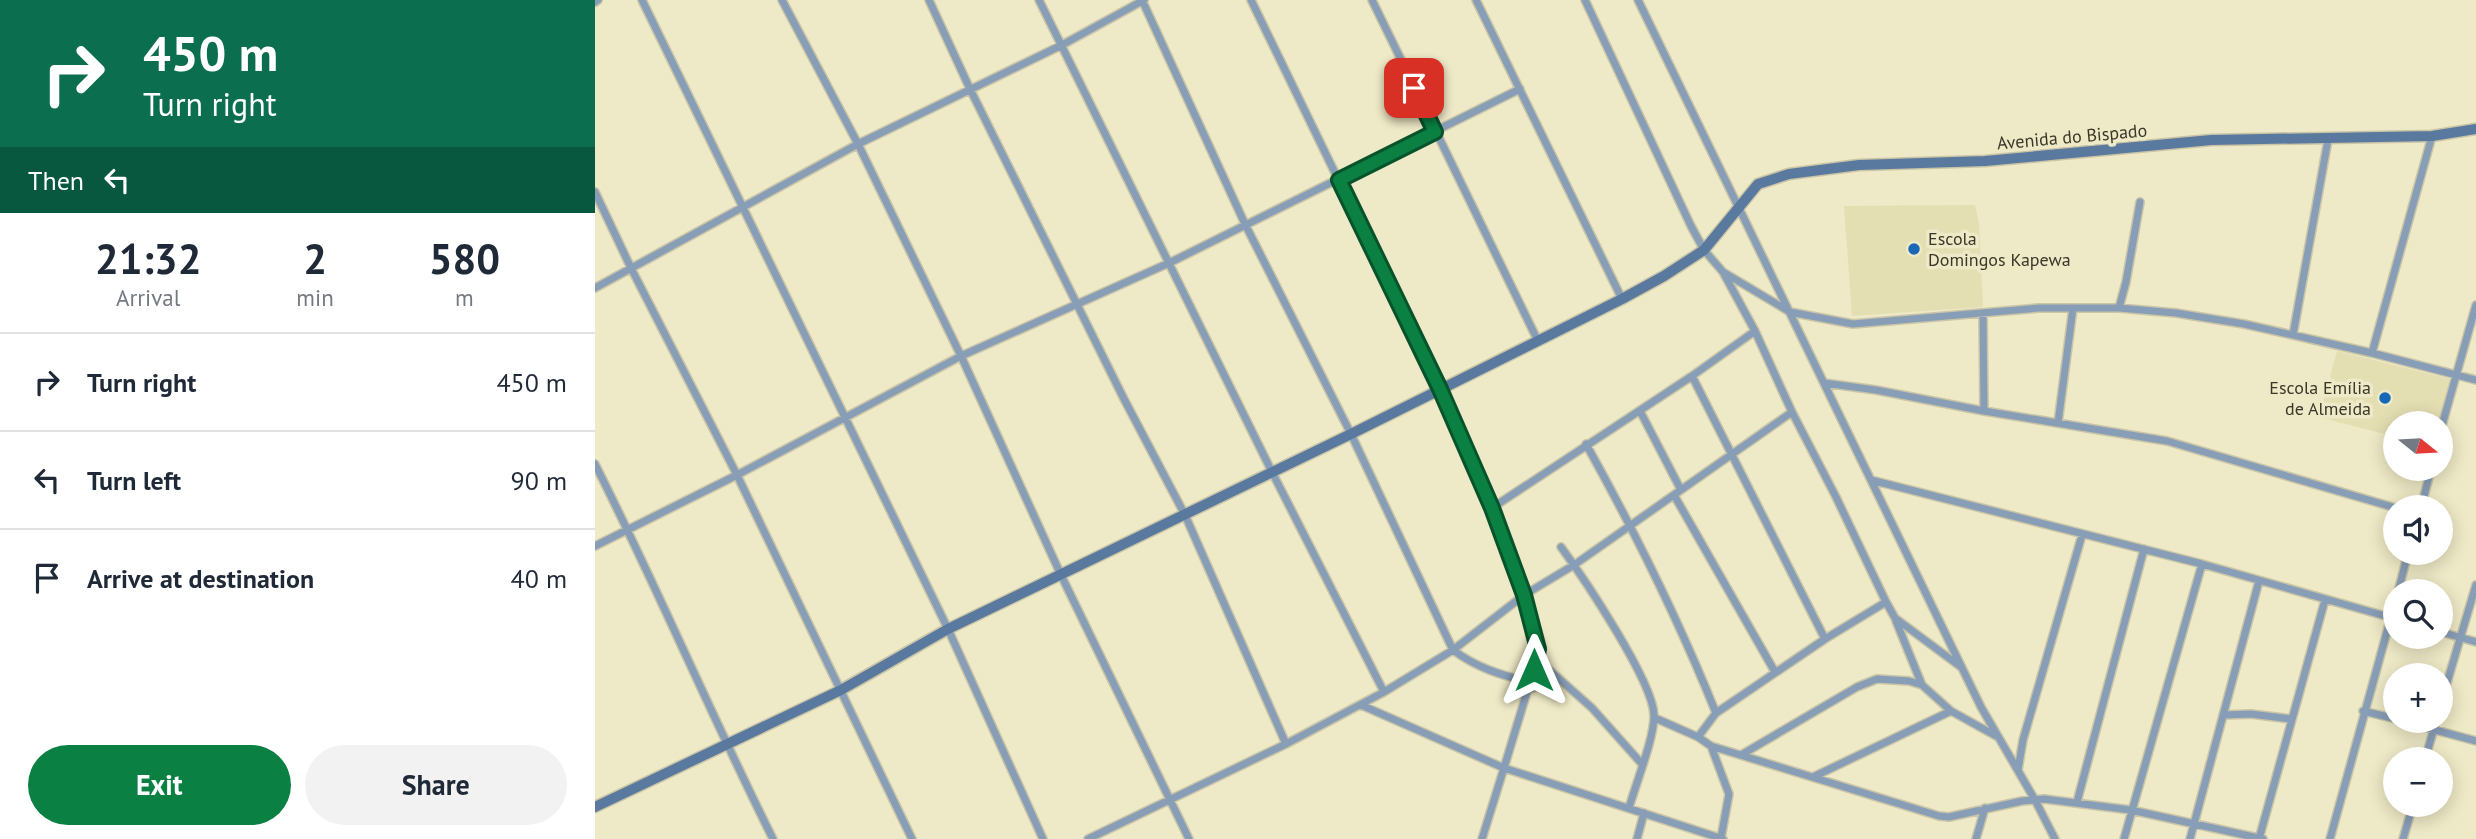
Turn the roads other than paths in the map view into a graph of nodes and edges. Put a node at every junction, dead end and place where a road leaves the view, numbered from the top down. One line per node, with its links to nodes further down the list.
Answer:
1 (642, 0): 23 (street)
2 (782, 0): 18 (street)
3 (929, 0): 12 (street)
4 (1039, 0): 11 (street)
5 (1143, 0): 11 (street); 24 (street)
6 (1251, 0): 19 (street)
7 (1372, 0): 15 (street)
8 (1476, 0): 13 (street)
9 (1585, 0): 25 (street)
10 (1638, 0): 22 (street)
11 (1062, 45): 12 (street); 26 (street)
12 (970, 89): 18 (street); 31 (street)
13 (1520, 89): 15 (street); 30 (street)
14 (2476, 129): 16 (main road, Avenida do Bispado)
15 (1435, 132): 19 (street); 39 (street)
16 (2432, 136): 17 (main road, Avenida do Bispado); 40 (street)
17 (2328, 140): 22 (main road, Avenida do Bispado); 38 (street)
18 (858, 144): 23 (street); 41 (street)
19 (1339, 180): 24 (street); 46 (street)
20 (595, 192): 27 (street)
21 (2140, 202): 34 (street)
22 (1739, 206): 25 (main road, Avenida do Bispado); 35 (street)
23 (744, 208): 27 (street); 51 (street)
24 (1245, 224): 26 (street); 53 (street)
25 (1704, 250): 28 (street); 30 (main road, Avenida do Bispado)
26 (1169, 263): 31 (street); 57 (street)
27 (632, 270): 29 (street); 58 (street)
28 (1723, 272): 35 (street); 37 (street)
29 (595, 288)
30 (1622, 299): 39 (main road, Avenida do Bispado)
31 (1078, 302): 41 (street); 63 (street)
32 (2476, 305): 42 (street)
33 (2073, 308): 34 (street); 36 (street); 52 (street)
34 (2119, 309): 38 (street)
35 (1790, 312): 36 (street); 45 (street)
36 (1983, 313): 48 (street)
37 (1755, 331): 43 (street); 50 (street)
38 (2293, 335): 40 (street)
39 (1538, 341): 46 (main road, Avenida do Bispado)
40 (2372, 353): 42 (street)
41 (961, 356): 51 (street); 72 (street)
42 (2455, 375): 44 (street); 49 (street)
43 (1692, 376): 47 (street); 55 (street)
44 (2476, 380)
45 (1824, 383): 48 (street); 59 (street)
46 (1440, 389): 53 (main road, Avenida do Bispado); 62 (street)
47 (1640, 411): 54 (street); 60 (street)
48 (1984, 411): 52 (street)
49 (2446, 411)
50 (1791, 412): 55 (street); 77 (street)
51 (844, 416): 58 (street); 80 (street)
52 (2058, 424): 61 (street)
53 (1351, 434): 57 (main road, Avenida do Bispado); 85 (street)
54 (1586, 444): 62 (street); 64 (street)
55 (1731, 455): 60 (street); 83 (street)
56 (595, 464): 65 (street)
57 (1272, 472): 63 (main road, Avenida do Bispado); 95 (street)
58 (737, 475): 65 (street); 94 (street)
59 (1871, 480): 66 (street); 89 (street)
60 (1678, 492): 64 (street); 90 (street)
61 (2383, 504)
62 (1492, 508): 75 (street)
63 (1185, 515): 72 (main road, Avenida do Bispado); 109 (street)
64 (1632, 525): 71 (street); 99 (street)
65 (628, 530): 67 (street); 108 (street)
66 (2082, 535): 69 (street); 114 (street)
67 (595, 545)
68 (1561, 547): 71 (street)
69 (2144, 549): 70 (street); 118 (street)
70 (2202, 564): 73 (street); 122 (street)
71 (1574, 565): 75 (street); 102 (street)
72 (1061, 575): 80 (main road, Avenida do Bispado); 116 (street)
73 (2259, 581): 76 (street); 100 (street)
74 (2476, 585): 82 (street)
75 (1524, 595): 85 (street); 87 (street)
76 (2325, 600): 78 (street); 103 (street)
77 (1886, 602): 79 (street); 83 (street)
78 (2383, 615)
79 (1895, 618): 89 (street); 92 (street)
80 (948, 629): 94 (main road, Avenida do Bispado); 128 (street)
81 (2453, 636): 82 (street)
82 (2461, 638): 84 (street); 88 (street)
83 (1825, 639): 90 (street)
84 (2476, 642)
85 (1453, 649): 93 (street); 95 (street)
86 (2383, 649): 98 (street)
87 (1537, 659): 91 (street); 93 (street)
88 (2453, 664)
89 (1964, 670): 105 (street)
90 (1775, 672): 99 (street)
91 (1559, 679): 93 (street); 112 (street)
92 (1922, 685): 97 (street); 111 (street)
93 (1528, 686): 113 (street)
94 (841, 690): 108 (main road, Avenida do Bispado); 127 (street)
95 (1384, 692): 96 (street)
96 (1361, 705): 109 (street); 113 (street)
97 (1951, 711): 105 (street); 115 (street)
98 (2363, 711): 101 (street); 139 (street)
99 (1716, 713): 106 (street)
100 (2223, 715): 103 (street); 125 (street)
101 (2383, 716)
102 (1655, 718): 106 (street); 112 (street)
103 (2291, 719): 138 (street)
104 (2453, 732): 107 (street)
105 (1996, 736): 114 (street)
106 (1698, 737): 110 (street)
107 (2476, 741)
108 (726, 744): 119 (main road, Avenida do Bispado); 126 (street)
109 (1286, 744): 116 (street)
110 (1711, 746): 111 (street); 133 (street)
111 (1741, 755): 115 (street)
112 (1642, 764): 120 (street)
113 (1504, 768): 120 (street); 131 (street)
114 (2018, 771): 117 (street)
115 (1812, 777): 121 (street)
116 (1170, 800): 129 (street); 130 (street)
117 (2035, 800): 118 (street); 121 (street); 135 (street)
118 (2077, 802): 122 (street)
119 (595, 807)
120 (1629, 808): 123 (street)
121 (1985, 808): 134 (street)
122 (2131, 810): 125 (street); 136 (street)
123 (1644, 813): 132 (street); 133 (street)
124 (2409, 817): 140 (street)
125 (2195, 824): 137 (street); 138 (street)
126 (773, 839)
127 (912, 839)
128 (1043, 839)
129 (1088, 839)
130 (1189, 839)
131 (1482, 839)
132 (1637, 839)
133 (1722, 839)
134 (1976, 839)
135 (2055, 839)
136 (2124, 839)
137 (2190, 839)
138 (2261, 839)
139 (2330, 839)
140 (2403, 839)

